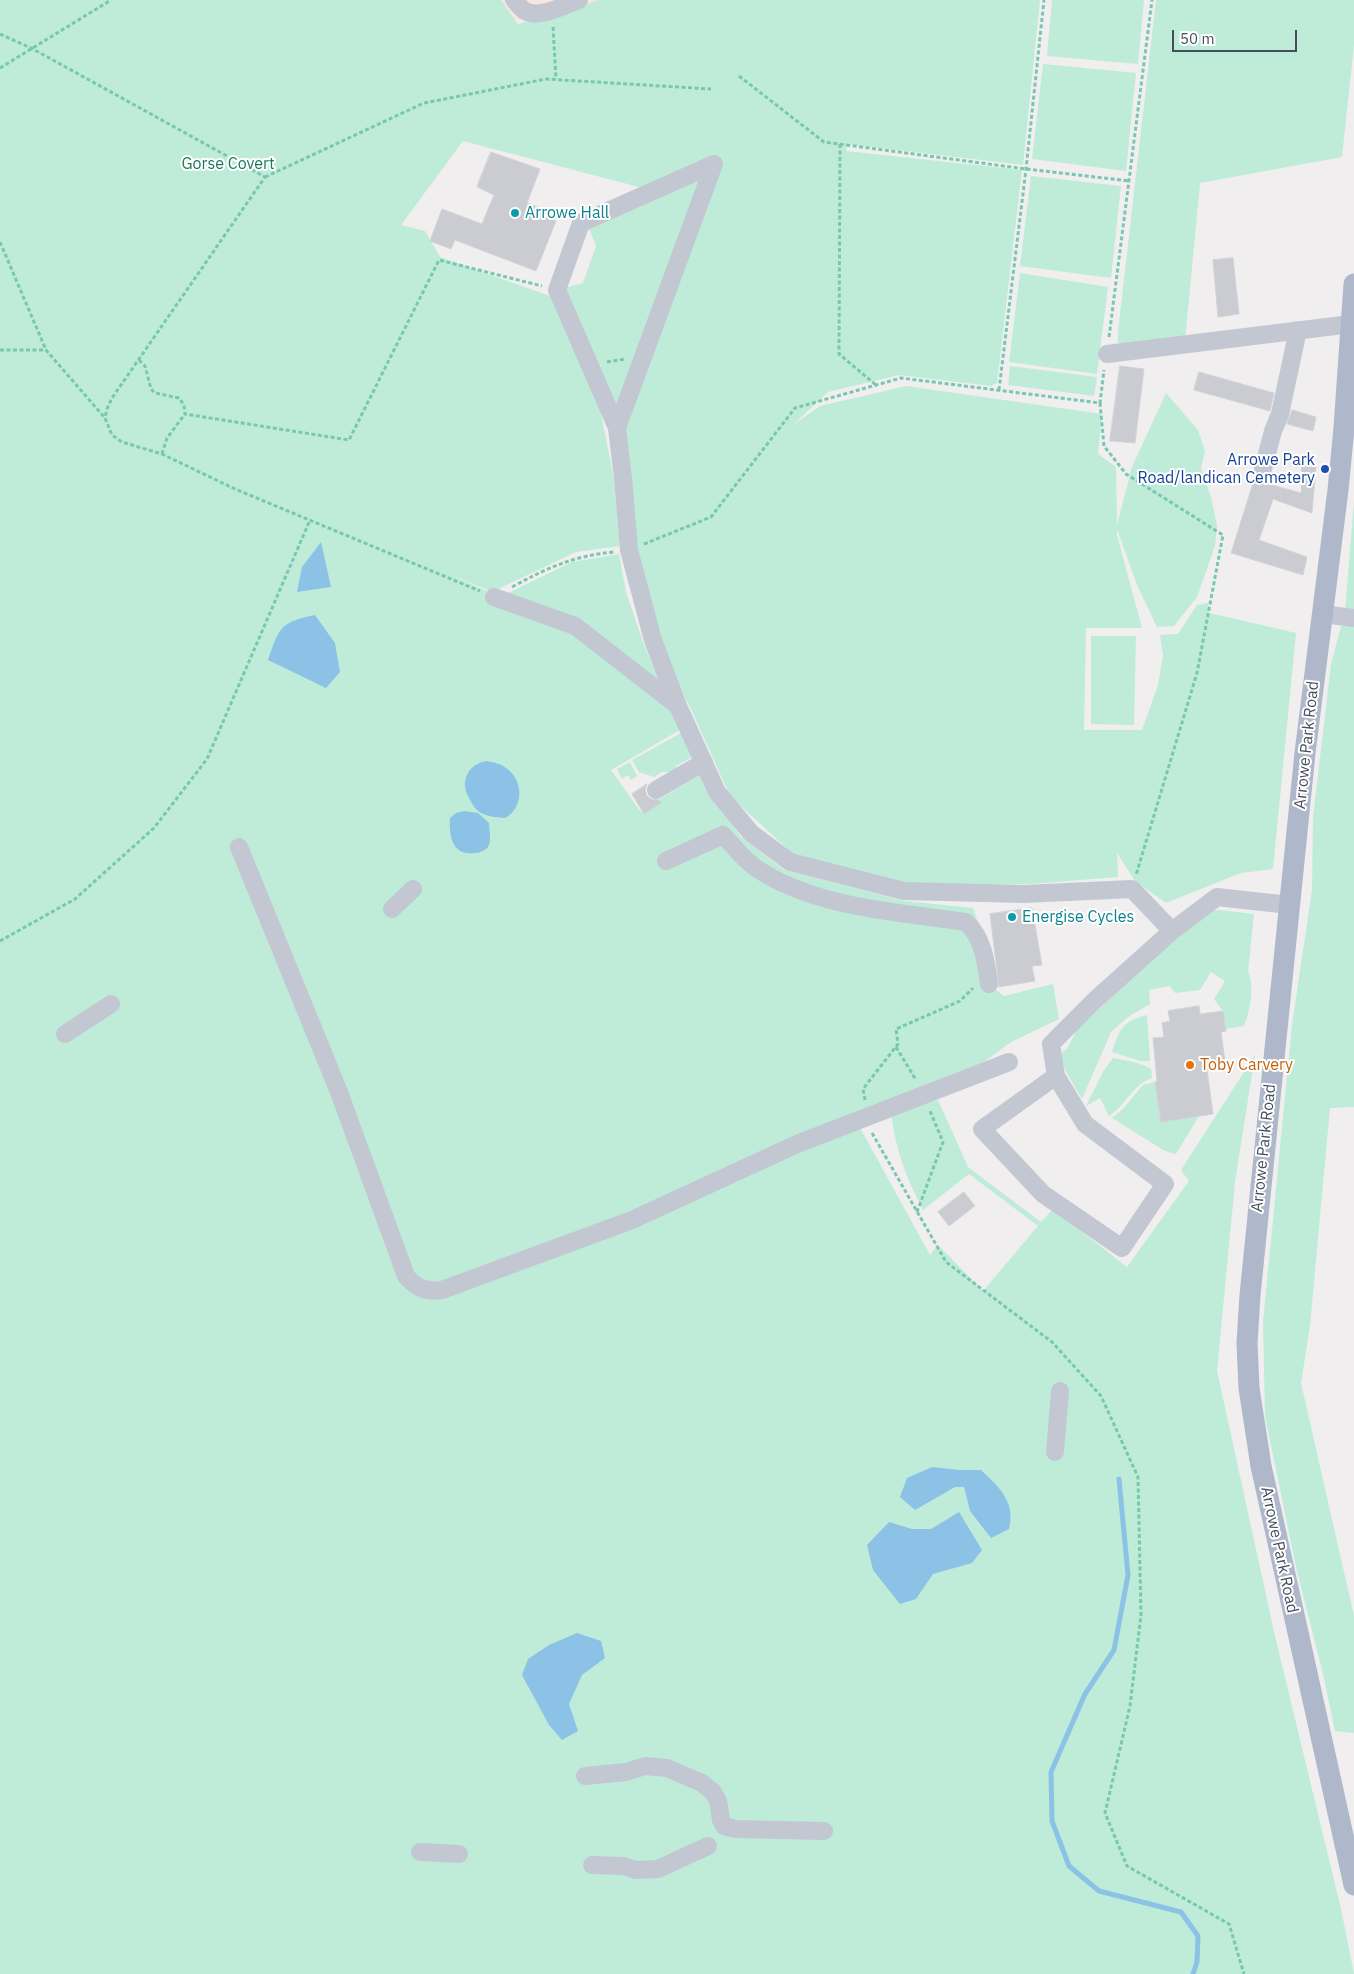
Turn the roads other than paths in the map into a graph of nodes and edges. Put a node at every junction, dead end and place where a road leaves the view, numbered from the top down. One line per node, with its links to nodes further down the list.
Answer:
1 (514, 0): 2 (lane)
2 (579, 0)
3 (1354, 284): 4 (main road, Arrowe Park Road)
4 (1351, 324): 5 (lane); 10 (main road, Arrowe Park Road)
5 (1298, 330): 6 (lane); 8 (lane)
6 (1107, 354)
7 (617, 428): 7 (lane); 12 (lane)
8 (1263, 468)
9 (494, 597): 12 (lane)
10 (1323, 614): 11 (lane); 18 (main road, Arrowe Park Road)
11 (1354, 618)
12 (678, 706): 13 (lane)
13 (704, 762): 14 (lane); 20 (lane)
14 (656, 790)
15 (239, 847): 24 (lane)
16 (666, 861): 21 (lane)
17 (413, 889): 19 (lane)
18 (1290, 905): 20 (lane); 34 (main road, Arrowe Park Road)
19 (392, 909)
20 (1172, 931): 25 (lane)
21 (988, 978)
22 (112, 1004): 23 (lane)
23 (65, 1034)
24 (1008, 1062)
25 (1056, 1076): 25 (lane)
26 (1060, 1391): 27 (lane)
27 (1055, 1452)
28 (586, 1776): 29 (lane)
29 (824, 1831)
30 (708, 1846): 33 (lane)
31 (420, 1852): 32 (lane)
32 (459, 1854)
33 (592, 1865)
34 (1354, 1885)

